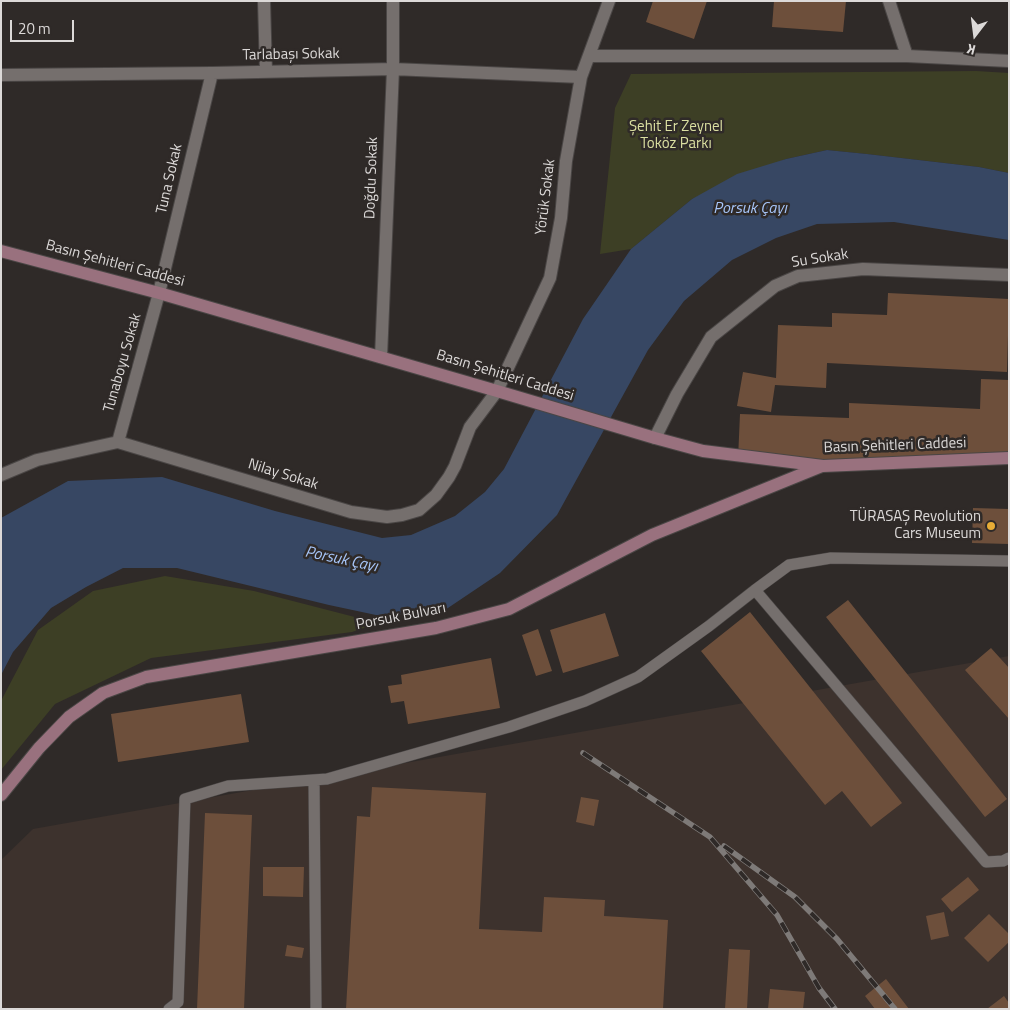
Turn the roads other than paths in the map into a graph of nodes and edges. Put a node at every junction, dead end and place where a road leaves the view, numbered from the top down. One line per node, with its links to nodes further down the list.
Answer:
1 (264, 1): 9 (street)
2 (392, 1): 8 (street, Doğdu Sokak)
3 (609, 1): 5 (street, Yörük Sokak)
4 (889, 1): 6 (street)
5 (589, 56): 6 (street); 12 (street, Yörük Sokak)
6 (907, 56): 7 (street)
7 (1009, 61)
8 (393, 69): 9 (street, Tarlabaşı Sokak); 12 (street, Tarlabaşı Sokak); 16 (street, Doğdu Sokak)
9 (266, 72): 10 (street, Tarlabaşı Sokak)
10 (212, 73): 11 (street, Tarlabaşı Sokak); 15 (street, Tuna Sokak)
11 (1, 75)
12 (581, 77): 17 (street, Yörük Sokak)
13 (1, 251): 15 (main road, Basın Şehitleri Caddesi)
14 (1009, 275): 18 (street, Su Sokak)
15 (160, 293): 16 (main road, Basın Şehitleri Caddesi); 19 (street, Tunaboyu Sokak)
16 (381, 357): 17 (main road, Basın Şehitleri Caddesi)
17 (497, 391): 18 (main road, Basın Şehitleri Caddesi); 19 (street, Nilay Sokak)
18 (655, 438): 21 (main road, Basın Şehitleri Caddesi)
19 (118, 442): 22 (street, Nilay Sokak)
20 (1009, 458): 21 (main road, Basın Şehitleri Caddesi)
21 (823, 466): 26 (main road, Porsuk Bulvarı)
22 (1, 474)
23 (1009, 561): 24 (lane)
24 (755, 590): 25 (lane); 27 (lane)
25 (314, 780): 28 (lane); 29 (lane)
26 (1, 795)
27 (1009, 858)
28 (174, 1006)
29 (316, 1009)

